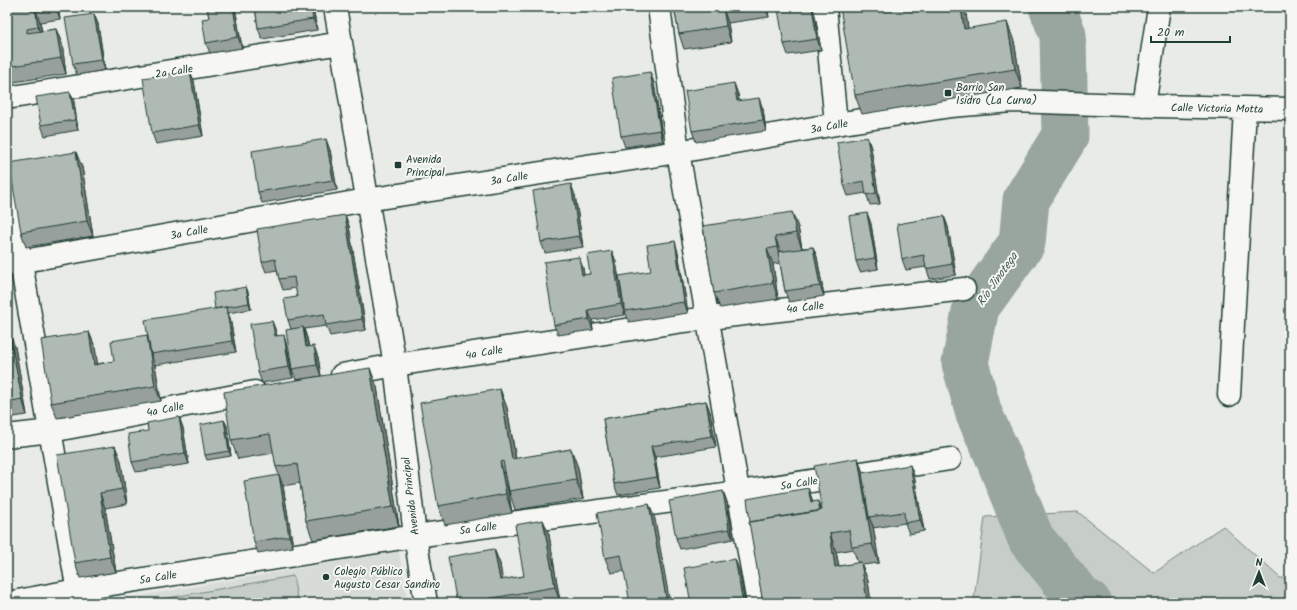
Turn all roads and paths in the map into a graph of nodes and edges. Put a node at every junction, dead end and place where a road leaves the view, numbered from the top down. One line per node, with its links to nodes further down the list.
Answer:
1 (335, 7): 5 (street, Avenida Principal)
2 (659, 7): 11 (street)
3 (826, 7): 10 (street)
4 (1159, 7): 7 (street)
5 (341, 43): 6 (street, 2a Calle); 13 (street, Avenida Principal)
6 (7, 98)
7 (1144, 106): 8 (street, Calle Victoria Motta); 10 (street, 3a Calle)
8 (1245, 109): 9 (street, Calle Victoria Motta); 20 (street)
9 (1290, 109)
10 (836, 124): 11 (street, 3a Calle)
11 (678, 152): 13 (street, 3a Calle); 16 (street)
12 (7, 182): 14 (street)
13 (366, 200): 14 (street, 3a Calle); 17 (street, Avenida Principal)
14 (14, 263): 21 (street)
15 (964, 289): 16 (street, 4a Calle)
16 (707, 318): 17 (street, 4a Calle); 24 (street)
17 (395, 365): 18 (street, 4a Calle); 25 (street, Avenida Principal)
18 (322, 379)
19 (275, 388): 21 (street, 4a Calle)
20 (1229, 395)
21 (50, 431): 22 (street, 4a Calle); 26 (street)
22 (7, 436)
23 (950, 459): 24 (street, 5a Calle)
24 (739, 492): 25 (street, 5a Calle); 29 (street)
25 (414, 536): 26 (street, 5a Calle); 28 (street, Avenida Principal)
26 (79, 596): 27 (street, 5a Calle)
27 (7, 603)
28 (426, 603)
29 (758, 603)

